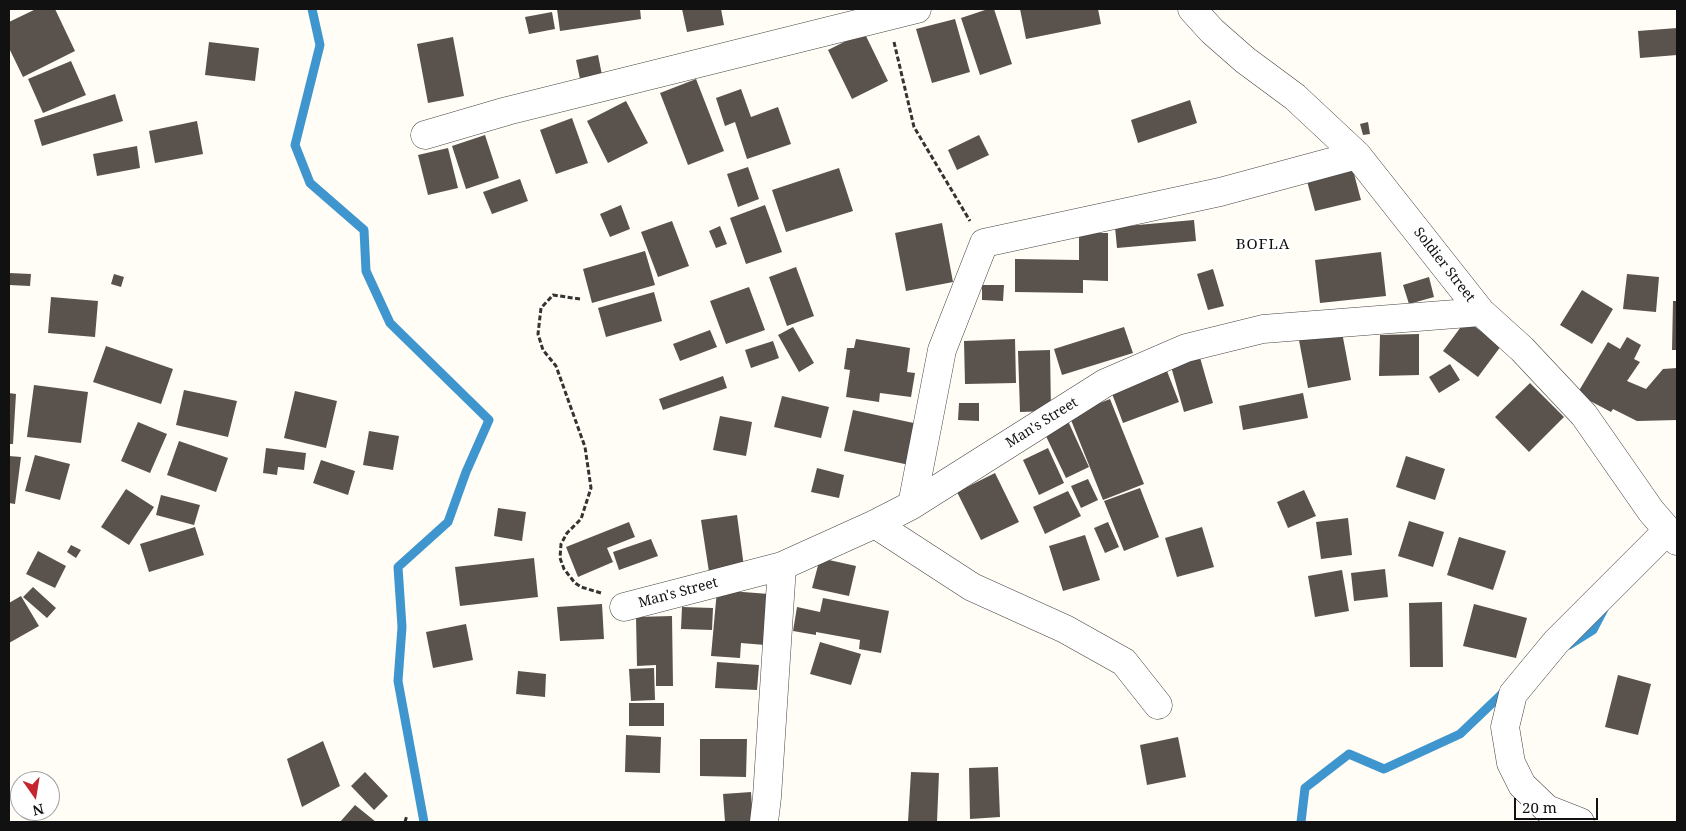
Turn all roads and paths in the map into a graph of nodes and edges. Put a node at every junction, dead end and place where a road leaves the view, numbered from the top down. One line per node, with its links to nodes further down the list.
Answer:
1 (917, 9): 3 (street)
2 (1192, 9): 5 (street, Soldier Street)
3 (887, 15): 4 (street); 6 (path)
4 (425, 136)
5 (1357, 155): 6 (street); 8 (street, Soldier Street)
6 (984, 243): 9 (street)
7 (580, 299): 13 (path)
8 (1482, 312): 9 (street, Man's Street); 11 (street, Soldier Street)
9 (912, 505): 10 (street, Man's Street)
10 (875, 524): 12 (street, Man's Street); 14 (street)
11 (1672, 535): 18 (street)
12 (782, 566): 13 (street, Man's Street); 17 (street)
13 (624, 607)
14 (1158, 705)
15 (407, 815): 16 (path)
16 (405, 822)
17 (764, 822)
18 (1580, 822)

